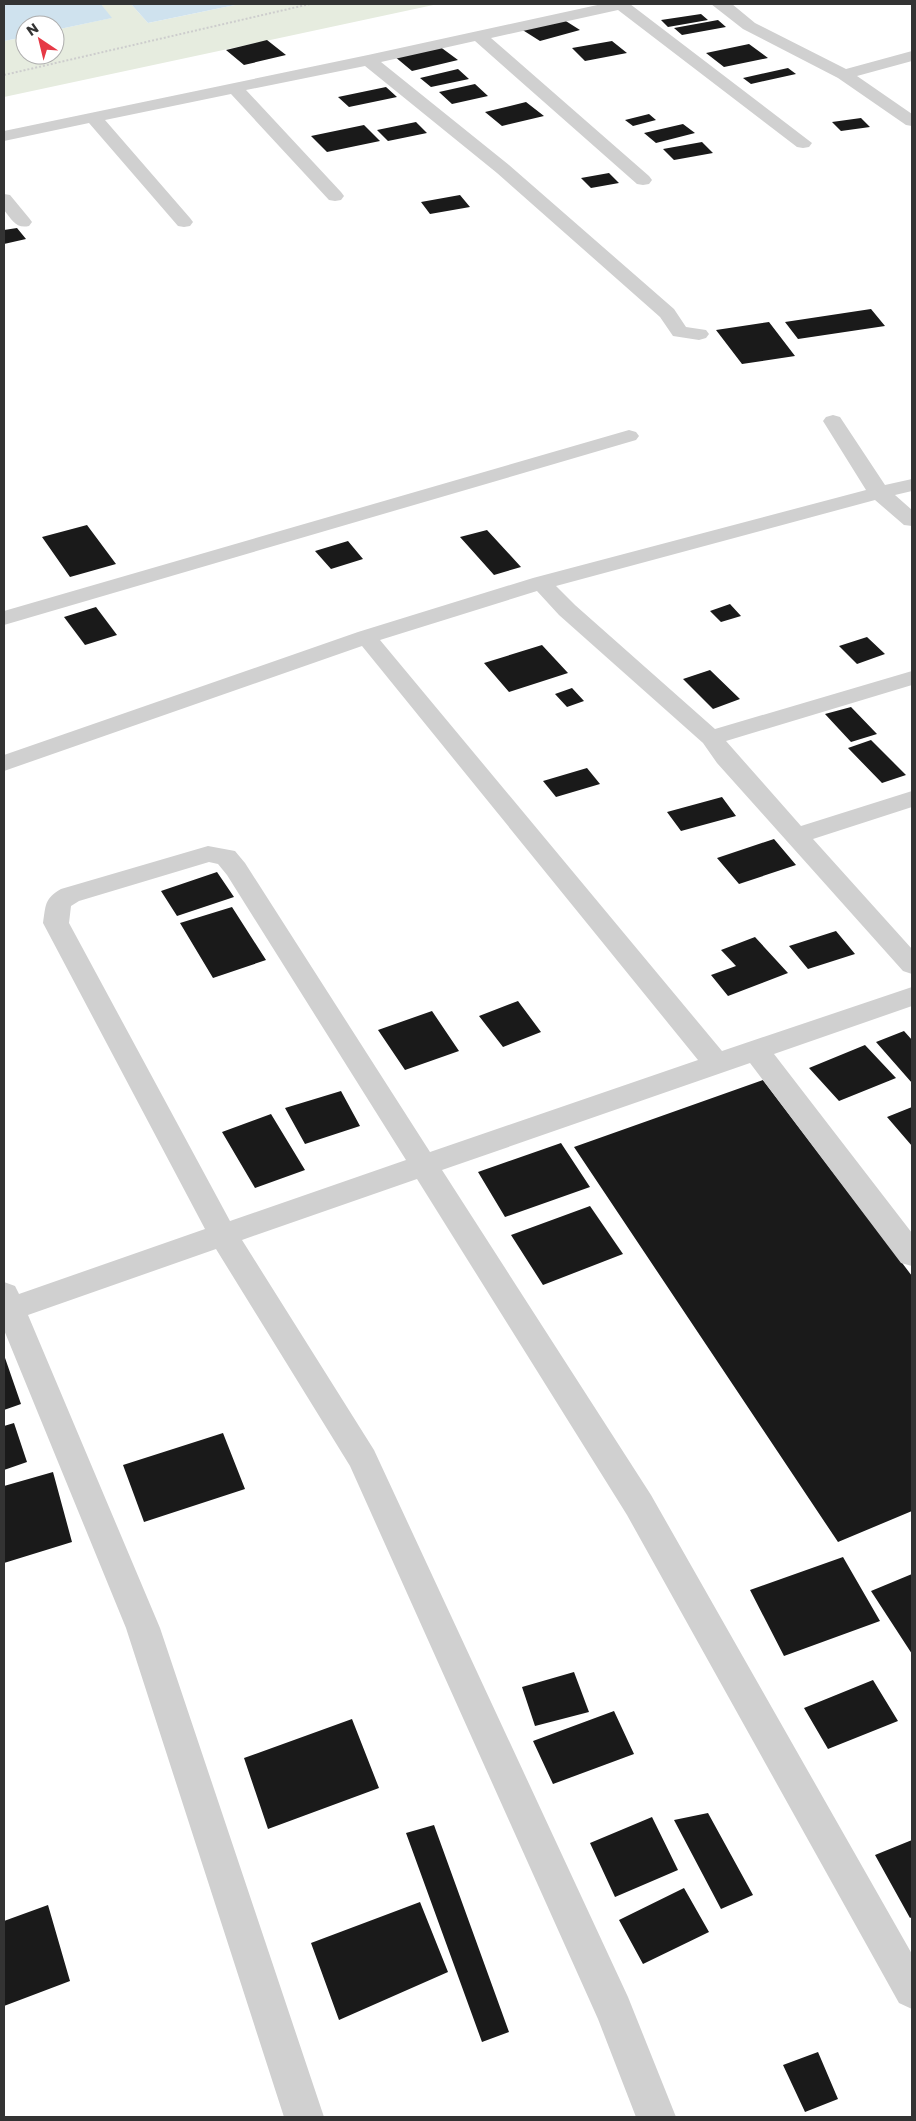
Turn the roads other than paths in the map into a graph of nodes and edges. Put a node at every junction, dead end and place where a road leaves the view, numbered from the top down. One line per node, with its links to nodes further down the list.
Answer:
1 (621, 4): 3 (street); 11 (street)
2 (718, 4): 6 (street)
3 (478, 35): 5 (street); 12 (street)
4 (912, 56): 6 (street)
5 (368, 60): 7 (street); 17 (street)
6 (844, 75): 9 (street)
7 (234, 87): 8 (street); 13 (street)
8 (93, 117): 10 (street); 16 (street)
9 (912, 122)
10 (4, 136)
11 (803, 143)
12 (643, 180)
13 (335, 196)
14 (4, 199): 15 (street)
15 (23, 222)
16 (184, 222)
17 (699, 334)
18 (833, 421): 21 (street)
19 (629, 436): 24 (street)
20 (912, 485): 21 (street)
21 (879, 493): 22 (street); 23 (street)
22 (912, 520)
23 (540, 583): 25 (street); 27 (street)
24 (4, 618)
25 (366, 637): 28 (street); 34 (street)
26 (912, 678): 27 (street)
27 (711, 738): 30 (street)
28 (4, 763)
29 (912, 799): 30 (street)
30 (796, 836): 31 (street)
31 (908, 955)
32 (912, 996): 33 (street)
33 (755, 1050): 34 (street); 37 (street)
34 (717, 1064): 35 (street)
35 (423, 1166): 36 (street); 36 (street); 39 (street)
36 (223, 1235): 38 (street); 41 (street)
37 (912, 1255)
38 (6, 1305): 40 (street)
39 (912, 1990)
40 (304, 2117)
41 (656, 2117)

